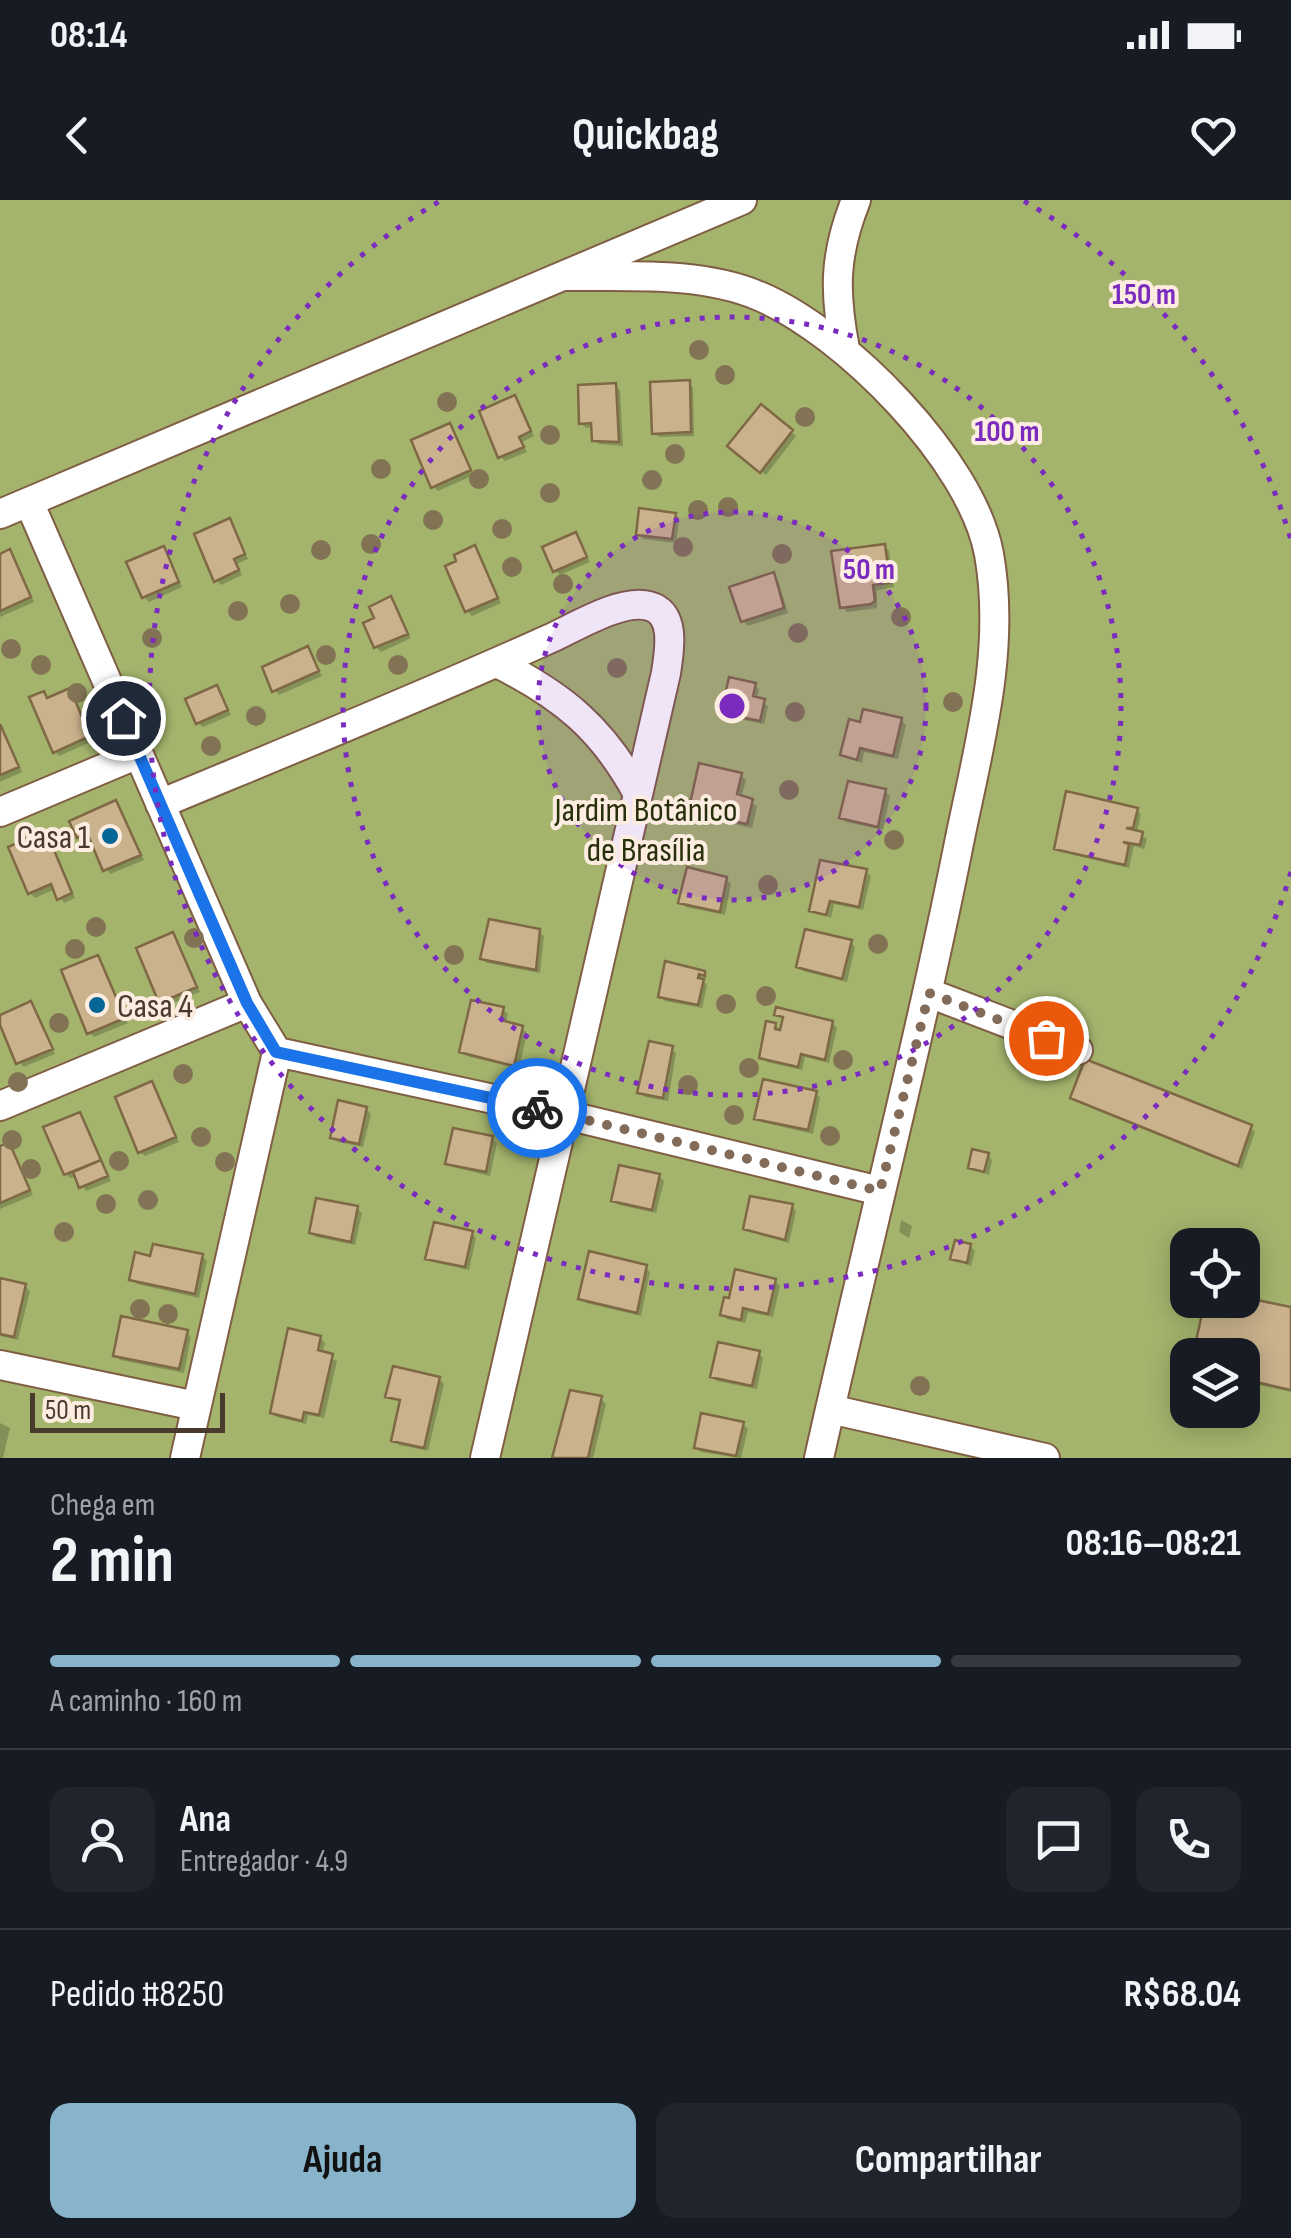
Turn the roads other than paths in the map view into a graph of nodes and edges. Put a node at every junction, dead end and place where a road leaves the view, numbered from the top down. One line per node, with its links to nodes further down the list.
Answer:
1 (742, 200): 3 (street)
2 (856, 200): 4 (street)
3 (564, 276): 4 (street); 5 (street)
4 (844, 349): 12 (street)
5 (29, 502): 6 (street); 8 (street)
6 (0, 514)
7 (497, 663): 9 (street); 9 (street); 10 (street)
8 (138, 754): 10 (street); 11 (street)
9 (638, 794): 17 (street)
10 (160, 804): 13 (street)
11 (0, 812)
12 (929, 993): 14 (street); 18 (street)
13 (247, 1003): 15 (street); 16 (street)
14 (1078, 1050)
15 (276, 1052): 17 (street); 20 (street)
16 (0, 1106)
17 (562, 1114): 18 (street); 23 (street)
18 (880, 1191): 21 (street)
19 (0, 1365): 20 (street)
20 (196, 1406): 22 (street)
21 (830, 1409): 24 (street); 25 (street)
22 (185, 1458)
23 (485, 1458)
24 (819, 1458)
25 (1045, 1458)

